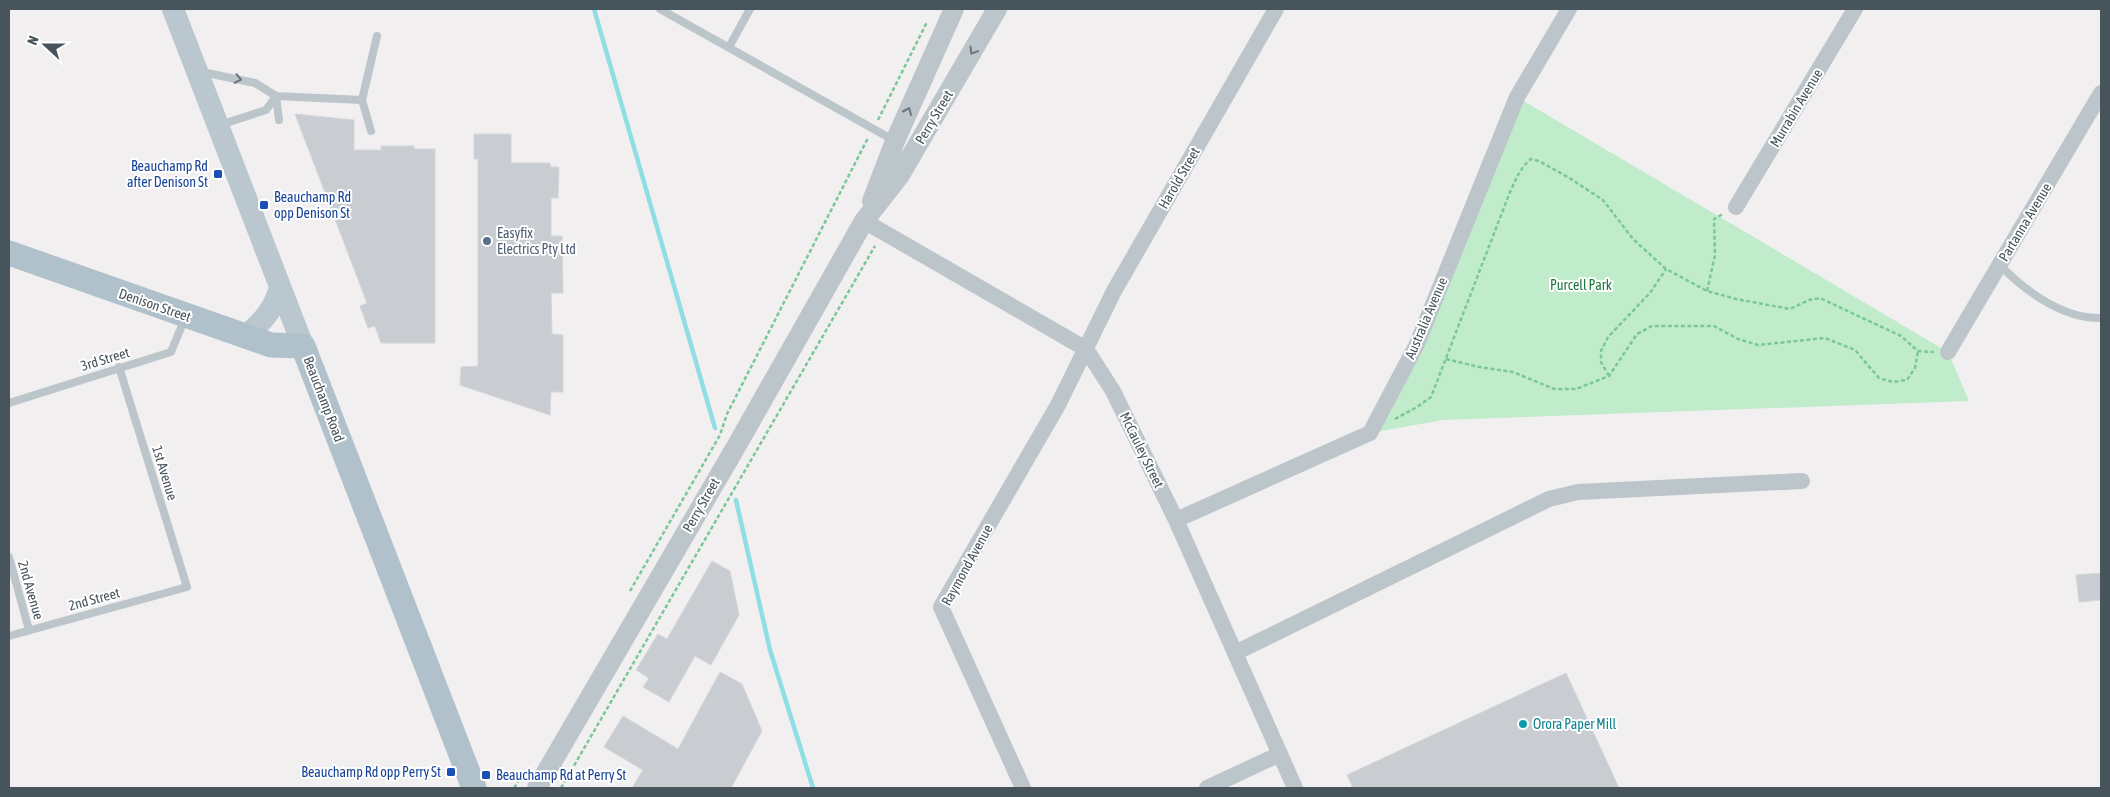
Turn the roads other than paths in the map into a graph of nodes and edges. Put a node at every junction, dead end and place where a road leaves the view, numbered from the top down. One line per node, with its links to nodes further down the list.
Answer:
1 (173, 9): 11 (main road, Beauchamp Road)
2 (660, 9): 10 (lane)
3 (750, 9): 10 (lane)
4 (954, 9): 18 (street, Perry Street, one-way to 4)
5 (1276, 9): 28 (street, Harold Street)
6 (1569, 9): 33 (street, Australia Avenue)
7 (1856, 9): 19 (street, Murrabin Avenue)
8 (988, 12): 20 (street, Perry Street, one-way to 20)
9 (377, 36): 14 (lane)
10 (729, 47): 18 (lane)
11 (197, 71): 13 (lane, one-way to 13); 16 (main road, Beauchamp Road)
12 (2101, 93): 22 (street, Partanna Avenue)
13 (276, 96): 14 (lane); 15 (lane); 16 (lane)
14 (362, 100): 17 (lane)
15 (279, 120)
16 (218, 126): 23 (main road, Beauchamp Road)
17 (371, 131)
18 (895, 141): 20 (street, Perry Street)
19 (1736, 207)
20 (864, 221): 28 (street, McCauley Street); 40 (street, Perry Street)
21 (9, 253): 24 (main road, Denison Street)
22 (2000, 265): 25 (lane); 29 (street, Partanna Avenue)
23 (280, 288): 26 (main road); 27 (main road, Beauchamp Road)
24 (185, 316): 26 (main road, Denison Street); 30 (lane, 3rd Street)
25 (2101, 318)
26 (245, 336): 27 (main road, Denison Street)
27 (303, 346): 41 (main road, Beauchamp Road)
28 (1086, 348): 33 (street, McCauley Street); 42 (street, Raymond Avenue)
29 (1948, 352)
30 (119, 367): 31 (lane, 3rd Street); 35 (lane, 1st Avenue)
31 (9, 403)
32 (1802, 481): 38 (street)
33 (1176, 520): 38 (street, McCauley Street)
34 (9, 557): 36 (lane, 2nd Avenue)
35 (187, 587): 36 (lane, 2nd Street)
36 (30, 630): 37 (lane, 2nd Street)
37 (9, 636)
38 (1235, 653): 39 (street, McCauley Street)
39 (1280, 754): 43 (street); 44 (street, McCauley Street)
40 (530, 782)
41 (474, 788)
42 (1023, 788)
43 (1207, 788)
44 (1295, 788)

